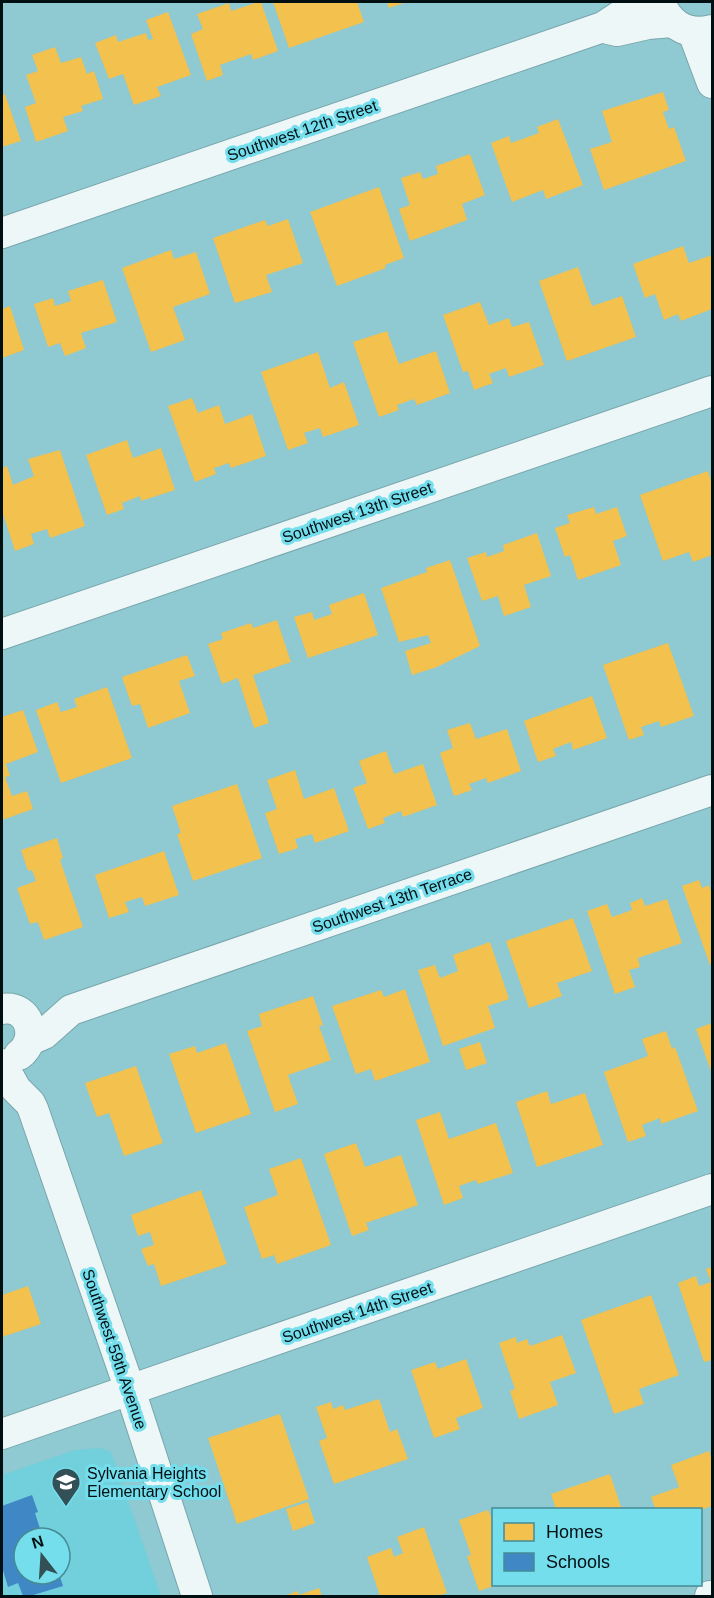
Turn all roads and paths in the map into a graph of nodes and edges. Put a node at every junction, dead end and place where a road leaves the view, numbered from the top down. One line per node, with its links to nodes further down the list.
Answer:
1 (641, 2): 2 (street, Southwest 12th Street)
2 (609, 14): 3 (street, Southwest 12th Street); 5 (street, Southwest 12th Street)
3 (693, 25): 4 (street)
4 (712, 83)
5 (2, 233)
6 (712, 391): 7 (street, Southwest 13th Street)
7 (2, 634)
8 (712, 790): 10 (street, Southwest 13th Terrace)
9 (9, 1004): 10 (street, Southwest 13th Terrace); 11 (street, Southwest 59th Avenue)
10 (71, 1010): 11 (street, Southwest 13th Terrace)
11 (15, 1053): 13 (street, Southwest 59th Avenue)
12 (712, 1189): 13 (street, Southwest 14th Street)
13 (130, 1390): 14 (street, Southwest 14th Street); 15 (street, Southwest 59th Avenue)
14 (2, 1434)
15 (197, 1596)

